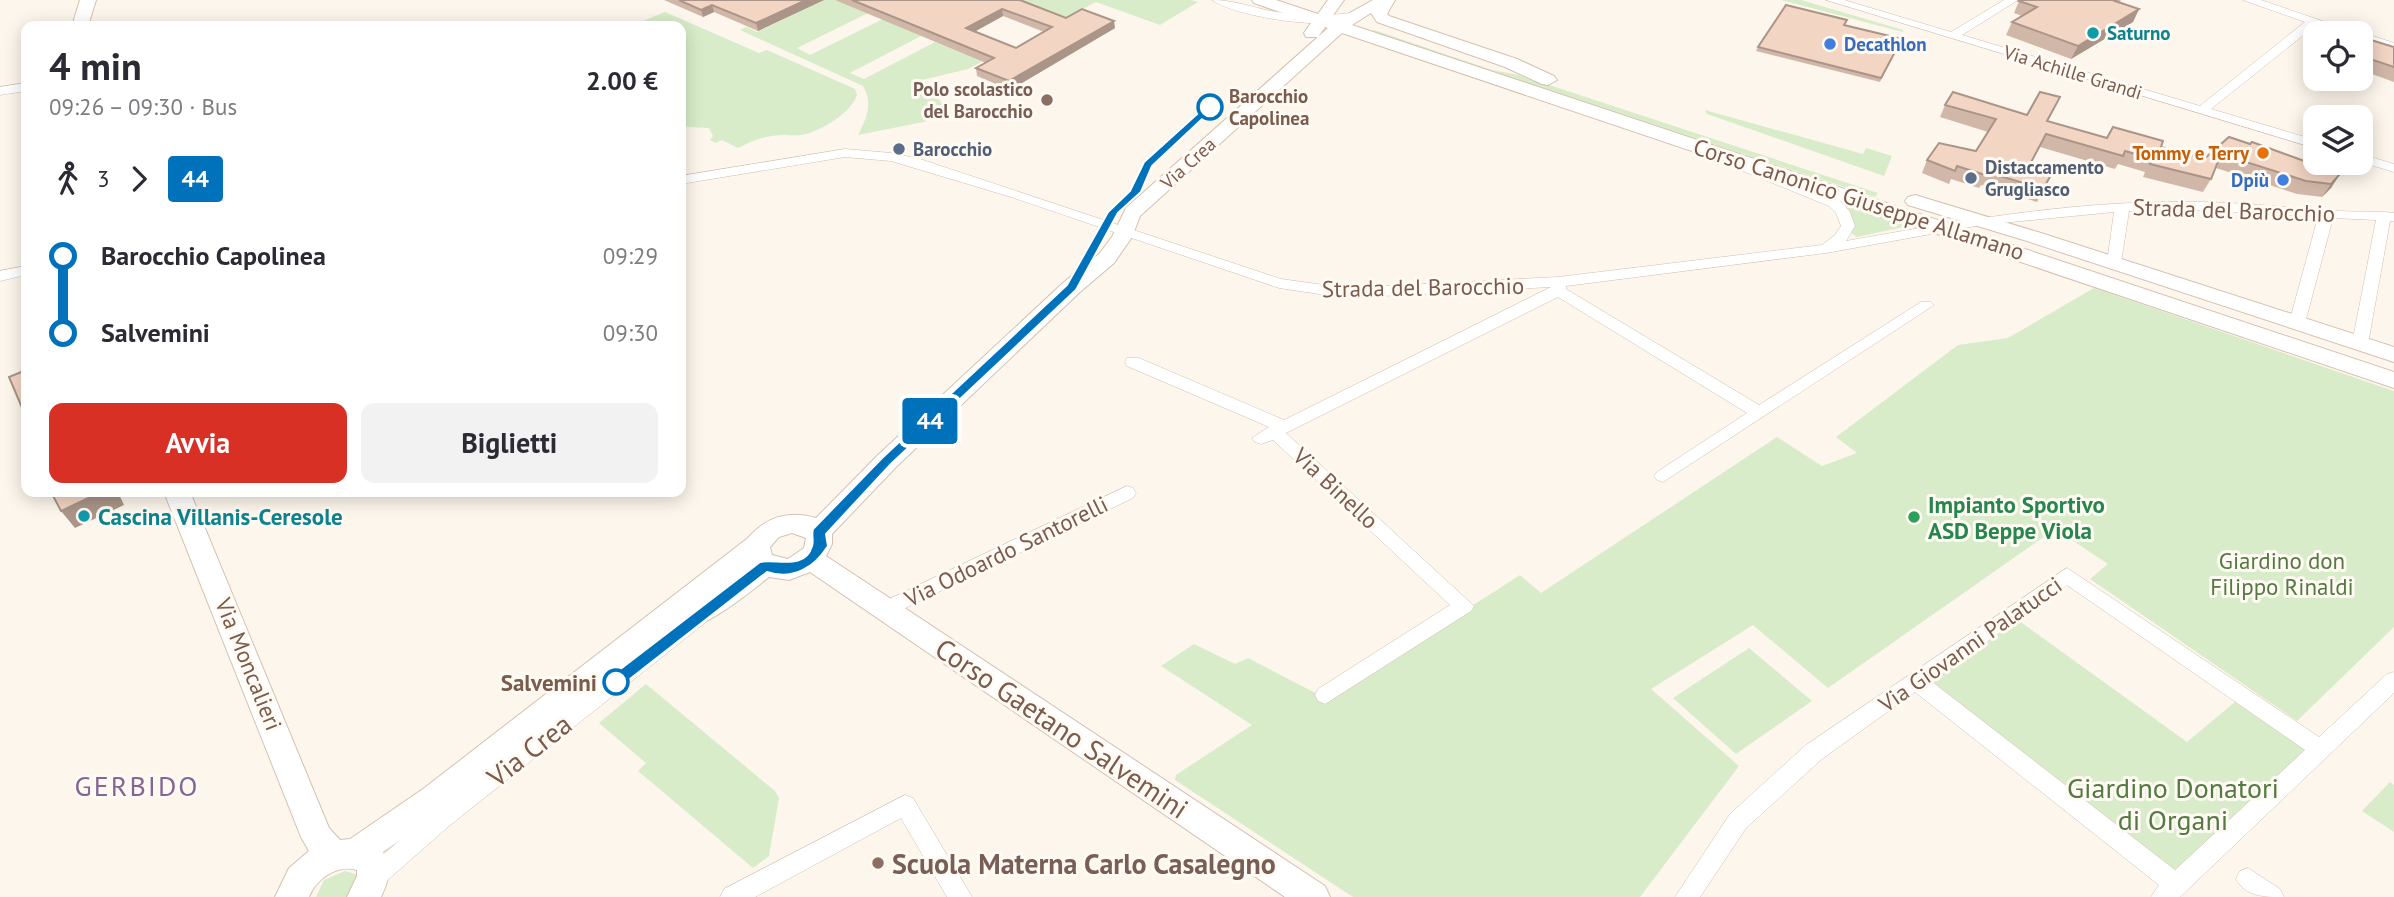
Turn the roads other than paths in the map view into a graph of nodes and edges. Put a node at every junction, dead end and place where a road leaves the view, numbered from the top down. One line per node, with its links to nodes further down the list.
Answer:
1 (88, 0): 9 (street)
2 (1218, 0): 8 (street, Corso Canonico Giuseppe Allamano)
3 (1260, 0): 8 (street, Corso Canonico Giuseppe Allamano)
4 (1386, 0): 8 (street, Via Crea); 15 (street)
5 (1832, 0): 12 (street, Via Achille Grandi)
6 (2012, 0): 12 (street)
7 (2249, 0): 10 (street)
8 (1328, 10): 15 (street, Corso Canonico Giuseppe Allamano); 20 (street, Corso Canonico Giuseppe Allamano); 29 (street, Via Crea)
9 (82, 21)
10 (2314, 21)
11 (2303, 30): 18 (street)
12 (1952, 36): 18 (street, Via Achille Grandi)
13 (2373, 40): 14 (street)
14 (2394, 47)
15 (1548, 80): 27 (street, Corso Canonico Giuseppe Allamano)
16 (21, 88): 17 (street)
17 (0, 91)
18 (2202, 110): 19 (street, Via Achille Grandi)
19 (2303, 140)
20 (1707, 149): 28 (street, Corso Canonico Giuseppe Allamano); 30 (street)
21 (2373, 162): 22 (street)
22 (2394, 168)
23 (686, 179): 29 (street, Strada del Barocchio)
24 (2122, 207): 25 (street, Strada del Barocchio); 27 (street, Strada del Barocchio); 31 (street)
25 (2325, 213): 26 (street, Strada del Barocchio); 36 (street)
26 (2389, 216): 37 (street)
27 (1981, 221): 28 (street, Strada del Barocchio); 31 (street, Corso Canonico Giuseppe Allamano)
28 (1940, 226): 30 (street, Strada del Barocchio); 40 (street, Corso Canonico Giuseppe Allamano)
29 (1116, 229): 34 (street, Strada del Barocchio); 46 (street, Via Crea)
30 (1826, 249): 34 (street, Strada del Barocchio)
31 (2113, 263): 36 (street, Corso Canonico Giuseppe Allamano)
32 (21, 272): 33 (street)
33 (0, 276)
34 (1559, 286): 41 (street); 42 (street, Strada del Barocchio)
35 (1926, 305): 41 (street)
36 (2297, 323): 37 (street, Corso Canonico Giuseppe Allamano)
37 (2360, 344): 38 (street, Corso Canonico Giuseppe Allamano)
38 (2394, 355)
39 (1133, 362): 42 (street)
40 (2394, 380)
41 (1759, 413): 43 (street)
42 (1273, 432): 53 (street, Via Binello)
43 (1663, 476)
44 (1127, 493): 49 (street, Via Odoardo Santorelli)
45 (179, 497): 55 (street, Via Moncalieri)
46 (810, 538): 47 (street); 47 (street); 49 (street, Corso Gaetano Salvemini)
47 (761, 555): 48 (street, Via Crea); 50 (street, Via Crea)
48 (720, 599): 50 (street, Via Crea); 55 (street, Via Crea)
49 (886, 609): 58 (street, Corso Gaetano Salvemini)
50 (625, 652): 55 (street, Via Crea)
51 (2394, 680): 54 (street)
52 (1916, 681): 54 (street, Via Giovanni Palatucci); 57 (street); 62 (street, Via Giovanni Palatucci)
53 (1325, 695)
54 (2320, 749): 57 (street)
55 (347, 864): 59 (street)
56 (2248, 879): 63 (street)
57 (2169, 891)
58 (1310, 896)
59 (292, 897)
60 (732, 897): 61 (street)
61 (960, 897)
62 (1687, 897)
63 (2272, 897)

